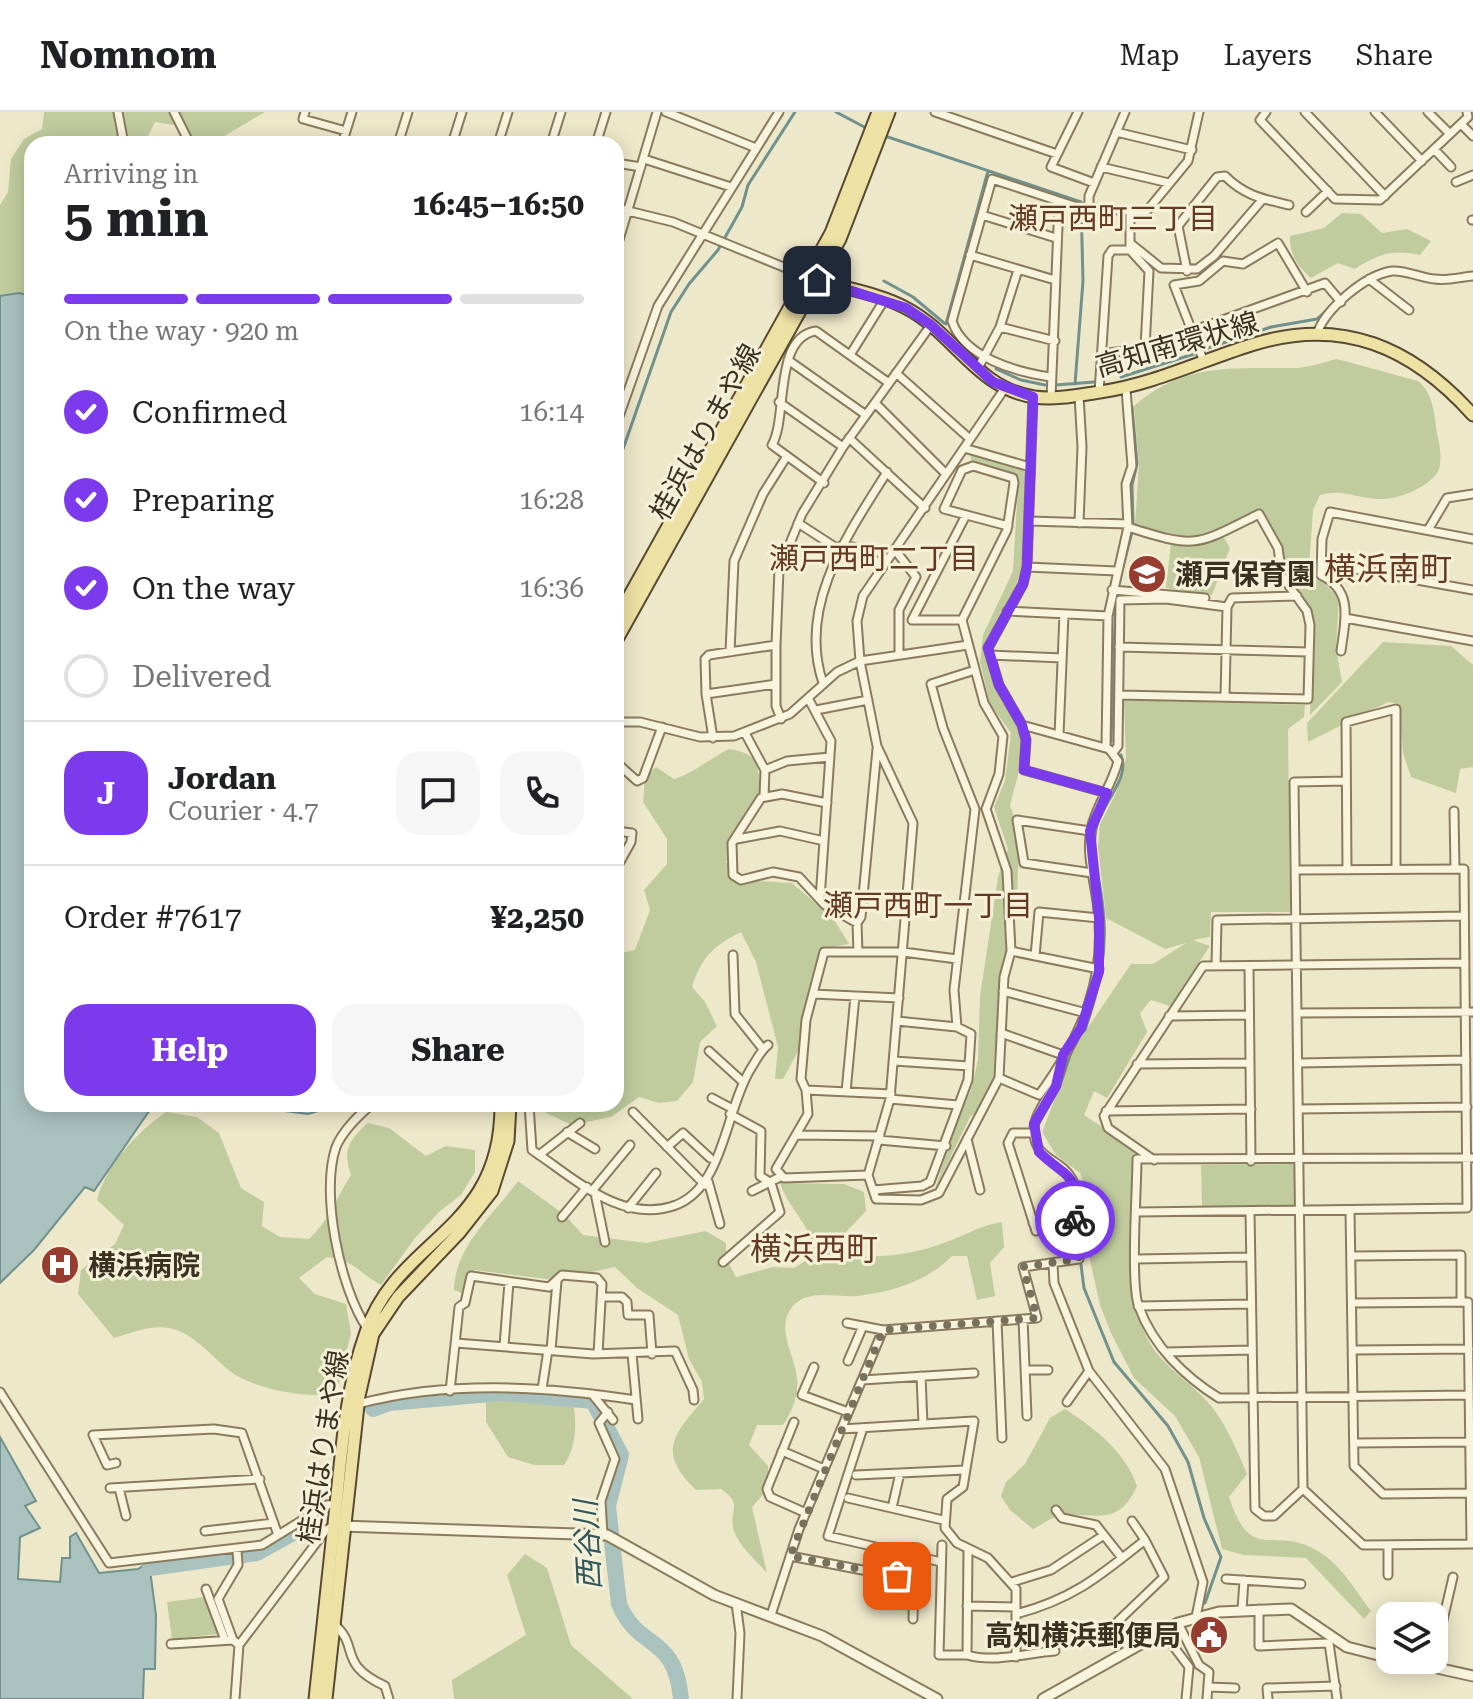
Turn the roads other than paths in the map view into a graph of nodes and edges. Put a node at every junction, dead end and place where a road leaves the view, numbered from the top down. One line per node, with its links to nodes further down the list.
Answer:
1 (118, 112): 29 (street)
2 (174, 112): 30 (street)
3 (305, 112): 25 (street)
4 (352, 112): 25 (street)
5 (408, 112): 32 (street)
6 (462, 112): 33 (street)
7 (508, 112): 34 (street)
8 (561, 112): 35 (street)
9 (606, 112): 36 (street)
10 (657, 112): 44 (street)
11 (666, 112): 38 (street)
12 (778, 112): 38 (street)
13 (878, 112): 26 (main road, 桂浜はりまや線)
14 (889, 112): 26 (main road, 桂浜はりまや線)
15 (935, 112): 41 (street)
16 (1078, 112): 41 (street)
17 (1125, 112): 27 (street)
18 (1199, 112): 40 (street)
19 (1266, 112): 52 (street)
20 (1305, 112): 53 (street)
21 (1375, 112): 42 (street)
22 (1428, 112): 28 (street)
23 (1467, 112): 24 (street)
24 (1461, 124): 28 (street); 37 (street)
25 (346, 131): 31 (street)
26 (876, 132): 71 (main road, 桂浜はりまや線)
27 (1116, 132): 40 (street); 45 (street)
28 (1450, 134): 39 (street)
29 (122, 136)
30 (186, 136)
31 (344, 136)
32 (400, 136)
33 (454, 136)
34 (500, 136)
35 (554, 136)
36 (598, 136)
37 (1473, 136)
38 (756, 148): 51 (street)
39 (1434, 149): 42 (street); 46 (street)
40 (1192, 150): 50 (street)
41 (1057, 154): 49 (street)
42 (1422, 161): 53 (street)
43 (624, 163): 44 (street)
44 (642, 163): 51 (street); 59 (street)
45 (1101, 167): 49 (street); 50 (street)
46 (1451, 167)
47 (1473, 175): 48 (street)
48 (1456, 182)
49 (1094, 183): 57 (street)
50 (1169, 183): 60 (street)
51 (731, 187): 64 (street)
52 (1328, 191): 53 (street); 61 (street)
53 (1385, 196)
54 (1262, 200): 56 (street); 69 (street); 69 (street)
55 (1059, 202): 57 (street); 62 (street); 65 (street)
56 (1289, 205)
57 (1089, 207): 60 (street)
58 (624, 209): 59 (street)
59 (628, 209): 63 (street); 64 (street)
60 (1130, 211): 66 (street)
61 (1306, 212)
62 (982, 215): 65 (street); 67 (street)
63 (624, 223)
64 (703, 233): 71 (street); 96 (street)
65 (1056, 238): 73 (street)
66 (1130, 246): 69 (street); 83 (street); 84 (street)
67 (970, 255): 68 (street); 86 (street)
68 (1018, 270): 73 (street); 79 (street)
69 (1187, 271)
70 (1473, 276): 72 (street)
71 (813, 279): 75 (main road, 高知南環状線); 133 (main road, 桂浜はりまや線); 140 (main road, 桂浜はりまや線)
72 (1369, 279): 76 (street); 77 (street)
73 (1055, 280): 82 (street)
74 (1307, 292): 76 (street); 80 (street); 80 (street)
75 (885, 299): 78 (main road, 高知南環状線); 85 (street)
76 (1341, 302): 81 (street)
77 (1409, 310)
78 (931, 325): 89 (main road, 高知南環状線); 90 (street)
79 (1000, 327): 82 (street); 86 (street)
80 (1191, 330): 83 (street); 88 (street)
81 (1317, 334): 88 (main road, 高知南環状線); 103 (main road, 高知南環状線)
82 (1055, 341): 91 (street)
83 (1145, 348): 84 (street)
84 (1102, 354): 95 (street)
85 (850, 355): 87 (street); 92 (street)
86 (986, 359): 89 (street); 91 (street)
87 (788, 360): 100 (street); 102 (street)
88 (1204, 362): 94 (main road, 高知南環状線)
89 (977, 370): 93 (main road, 高知南環状線)
90 (896, 373): 92 (street); 105 (street)
91 (1050, 377): 99 (street)
92 (889, 383): 101 (street)
93 (1005, 388): 98 (main road, 高知南環状線); 105 (street)
94 (1126, 389): 95 (main road, 高知南環状線); 119 (street)
95 (1099, 392): 97 (main road, 高知南環状線)
96 (624, 396)
97 (1079, 396): 99 (main road, 高知南環状線); 118 (street)
98 (1033, 397): 99 (main road, 高知南環状線); 109 (street)
99 (1051, 398)
100 (779, 402): 106 (street); 108 (street)
101 (875, 403): 102 (street); 111 (street)
102 (866, 415): 104 (street)
103 (1473, 415)
104 (849, 438): 106 (street); 110 (street)
105 (970, 439): 107 (street)
106 (843, 447): 112 (street)
107 (964, 448): 109 (street); 111 (street)
108 (787, 456): 112 (street); 147 (street)
109 (1030, 467): 116 (street)
110 (887, 472): 114 (street); 123 (street)
111 (946, 474): 114 (street)
112 (824, 483): 117 (street)
113 (1473, 494): 121 (street)
114 (925, 508): 124 (street)
115 (966, 515): 120 (street); 120 (street); 139 (street)
116 (1029, 521): 118 (street); 127 (street)
117 (798, 523): 123 (street); 142 (street)
118 (1079, 523): 119 (street)
119 (1128, 525): 128 (street); 131 (street)
120 (1008, 526): 139 (street)
121 (1428, 530): 122 (street); 125 (street)
122 (1473, 539)
123 (843, 547): 126 (street); 154 (street)
124 (895, 550): 126 (street); 149 (street)
125 (1322, 563): 130 (street); 138 (street)
126 (884, 566): 152 (street)
127 (1027, 567): 128 (street); 135 (street)
128 (1116, 571): 129 (street)
129 (1112, 590): 132 (street); 137 (street)
130 (1473, 590)
131 (1297, 596): 134 (street); 148 (street)
132 (1205, 598)
133 (624, 606)
134 (1227, 607): 144 (street); 145 (street)
135 (1007, 611): 136 (street); 150 (street)
136 (1064, 614): 137 (street); 151 (street)
137 (1108, 616): 170 (street)
138 (1345, 618): 141 (street); 146 (street)
139 (962, 620): 143 (street)
140 (624, 626)
141 (1473, 641)
142 (776, 645): 147 (street); 155 (street)
143 (968, 645): 149 (street); 153 (street)
144 (1119, 647): 145 (street); 157 (street)
145 (1226, 650): 148 (street); 158 (street)
146 (1341, 651)
147 (730, 652): 156 (street)
148 (1309, 652): 158 (street)
149 (899, 655): 152 (street)
150 (990, 655): 151 (street); 164 (street)
151 (1062, 658): 167 (street)
152 (860, 661): 154 (street); 160 (street)
153 (975, 670): 178 (street); 179 (street)
154 (823, 683): 159 (street)
155 (776, 684): 156 (street); 162 (street)
156 (706, 694): 168 (street)
157 (1119, 695): 158 (street); 170 (street)
158 (1225, 697)
159 (808, 698): 161 (street); 162 (street)
160 (868, 700): 161 (street); 169 (street)
161 (816, 710): 171 (street)
162 (781, 719): 166 (street)
163 (624, 722): 165 (street)
164 (1022, 725): 167 (street); 175 (street)
165 (662, 727): 168 (street); 172 (street)
166 (745, 733): 168 (street); 173 (street)
167 (1059, 735): 170 (street)
168 (713, 738)
169 (877, 746): 195 (street); 198 (street)
170 (1109, 750): 175 (street)
171 (830, 757): 173 (street); 177 (street)
172 (624, 769)
173 (765, 770): 176 (street)
174 (1346, 781): 186 (street); 188 (street); 189 (street)
175 (1107, 793): 181 (street)
176 (764, 797): 177 (street); 183 (street)
177 (827, 803): 184 (street)
178 (975, 809): 179 (street); 201 (street)
179 (986, 809): 196 (street)
180 (1454, 811): 187 (street)
181 (1090, 831): 190 (street); 190 (street)
182 (624, 832): 185 (street)
183 (737, 839): 184 (street); 191 (street)
184 (824, 841): 191 (street)
185 (624, 855)
186 (1396, 869): 187 (street); 189 (street)
187 (1455, 869): 192 (street)
188 (1297, 870): 189 (street); 194 (street)
189 (1347, 870)
190 (1092, 873): 193 (street)
191 (820, 899): 195 (street)
192 (1464, 916): 194 (street); 202 (street)
193 (1099, 918): 200 (street); 206 (street)
194 (1297, 919): 203 (street); 204 (street)
195 (857, 923): 197 (street)
196 (1011, 951): 200 (street); 207 (street)
197 (858, 952): 198 (street); 208 (street)
198 (903, 952): 201 (street); 210 (street)
199 (733, 955): 228 (street)
200 (1035, 956): 206 (street)
201 (957, 959): 217 (street)
202 (1465, 963): 203 (street); 211 (street)
203 (1297, 965): 205 (street); 213 (street)
204 (1216, 966): 205 (street); 215 (street)
205 (1249, 966): 214 (street)
206 (1099, 969): 212 (street)
207 (1003, 991): 212 (street); 218 (street)
208 (813, 994): 209 (street); 229 (street)
209 (855, 996): 210 (street); 230 (street)
210 (899, 998): 216 (street)
211 (1469, 1012): 213 (street); 221 (street)
212 (1086, 1013): 220 (street)
213 (1298, 1013): 224 (street)
214 (1249, 1015): 215 (street); 223 (street)
215 (1169, 1016): 225 (street)
216 (897, 1021): 217 (street); 222 (street)
217 (957, 1027): 226 (street)
218 (1001, 1033): 220 (street); 227 (street)
219 (709, 1051): 228 (street)
220 (1063, 1055): 227 (street); 246 (street)
221 (1466, 1060): 224 (street); 234 (street)
222 (894, 1061): 226 (street); 231 (street)
223 (1250, 1063): 225 (street); 235 (street)
224 (1299, 1063): 236 (street)
225 (1137, 1064): 238 (street)
226 (969, 1066): 233 (street)
227 (999, 1078): 249 (street)
228 (743, 1082): 237 (street)
229 (806, 1090): 230 (street); 247 (street)
230 (846, 1092): 231 (street)
231 (891, 1096): 233 (street); 248 (street)
232 (712, 1098): 237 (street)
233 (958, 1105): 251 (street)
234 (1467, 1107): 236 (street); 256 (street)
235 (1251, 1109): 238 (street); 259 (street)
236 (1299, 1109): 257 (street)
237 (730, 1111): 263 (street); 264 (street)
238 (1106, 1111): 258 (street)
239 (364, 1112): 294 (street)
240 (501, 1112): 294 (main road, 桂浜はりまや線)
241 (510, 1112): 325 (main road, 桂浜はりまや線)
242 (529, 1112): 254 (street)
243 (633, 1112): 252 (street)
244 (580, 1123): 245 (street)
245 (567, 1132): 253 (street); 254 (street)
246 (1034, 1133): 275 (street); 275 (street)
247 (796, 1135): 248 (street); 262 (street)
248 (879, 1138): 251 (street); 261 (street)
249 (967, 1139): 266 (street); 267 (street)
250 (630, 1145): 265 (street)
251 (946, 1146): 266 (street)
252 (667, 1147): 255 (street); 263 (street)
253 (595, 1149)
254 (539, 1155): 265 (street)
255 (710, 1158)
256 (1470, 1158): 257 (street); 270 (street)
257 (1300, 1160): 259 (street); 272 (street)
258 (1156, 1161): 259 (street); 273 (street)
259 (1251, 1161)
260 (656, 1173): 269 (street)
261 (868, 1175): 262 (street); 266 (street)
262 (782, 1176): 264 (street)
263 (706, 1183): 269 (street); 276 (street)
264 (771, 1183): 268 (street); 281 (street)
265 (591, 1190): 269 (street); 274 (street); 277 (street)
266 (873, 1190)
267 (980, 1190)
268 (752, 1191)
269 (628, 1208)
270 (1350, 1210): 272 (street); 278 (street)
271 (1250, 1211): 272 (street); 273 (street); 279 (street)
272 (1300, 1211): 319 (street)
273 (1137, 1212): 280 (street)
274 (562, 1217)
275 (1075, 1218): 282 (street)
276 (720, 1224)
277 (605, 1242)
278 (1352, 1256): 286 (street); 287 (street)
279 (1250, 1257): 280 (street); 288 (street)
280 (1137, 1259): 289 (street)
281 (723, 1262)
282 (1053, 1263): 290 (street); 310 (street)
283 (557, 1280): 284 (street); 285 (street); 299 (street)
284 (509, 1282): 296 (street); 297 (street)
285 (602, 1297): 303 (street); 305 (street)
286 (1461, 1302): 287 (street); 298 (street)
287 (1353, 1303): 301 (street)
288 (1250, 1304): 289 (street); 300 (street)
289 (1138, 1306): 302 (street)
290 (1023, 1319): 291 (street); 308 (street)
291 (997, 1321): 295 (street); 335 (street)
292 (847, 1323): 293 (street)
293 (863, 1326): 295 (street); 306 (street)
294 (367, 1328): 325 (main road, 桂浜はりまや線)
295 (883, 1330): 313 (street)
296 (456, 1343): 297 (street); 315 (street)
297 (504, 1346): 299 (street)
298 (1469, 1349): 301 (street); 318 (street)
299 (549, 1350): 303 (street); 314 (street)
300 (1251, 1350): 302 (street); 321 (street)
301 (1353, 1350): 320 (street)
302 (1166, 1352): 321 (street)
303 (598, 1354): 304 (street)
304 (632, 1354): 305 (street); 322 (street)
305 (652, 1354): 323 (street)
306 (848, 1361)
307 (814, 1367): 327 (street)
308 (1025, 1370): 309 (street); 328 (street)
309 (1048, 1370)
310 (1089, 1371): 324 (street); 384 (street)
311 (974, 1373): 312 (street)
312 (921, 1376): 313 (street); 332 (street)
313 (862, 1380): 327 (street)
314 (542, 1389): 315 (street); 317 (street)
315 (450, 1391): 325 (street)
316 (0, 1392): 365 (street)
317 (591, 1393): 322 (street); 326 (street)
318 (1469, 1395): 320 (street); 336 (street)
319 (1303, 1397): 320 (street); 321 (street); 345 (street)
320 (1353, 1397): 337 (street)
321 (1251, 1398): 345 (street)
322 (636, 1400): 329 (street)
323 (694, 1400)
324 (1067, 1402)
325 (353, 1405): 348 (main road, 桂浜はりまや線)
326 (608, 1412): 330 (street); 358 (street)
327 (848, 1412): 334 (street)
328 (1027, 1416)
329 (638, 1419)
330 (613, 1420)
331 (794, 1422): 338 (street)
332 (923, 1424): 333 (street); 341 (street)
333 (863, 1428): 334 (street); 369 (street)
334 (841, 1429): 340 (street)
335 (1002, 1438)
336 (1470, 1442): 337 (street); 346 (street)
337 (1354, 1443): 346 (street)
338 (782, 1451): 340 (street); 351 (street)
339 (116, 1463): 344 (street)
340 (824, 1469): 351 (street)
341 (965, 1470): 342 (street); 353 (street)
342 (900, 1473): 343 (street); 349 (street)
343 (856, 1475)
344 (260, 1479): 352 (street); 355 (street)
345 (1303, 1489): 364 (street)
346 (1471, 1493): 362 (street)
347 (848, 1498): 349 (street)
348 (342, 1504): 356 (main road, 桂浜はりまや線); 359 (street)
349 (892, 1508): 353 (street)
350 (1056, 1510): 360 (street)
351 (806, 1513): 367 (street)
352 (126, 1515)
353 (943, 1520): 366 (street)
354 (1132, 1521): 361 (street)
355 (274, 1523): 357 (street); 359 (street)
356 (340, 1526): 358 (street); 387 (main road, 桂浜はりまや線); 389 (street); 403 (main road, 桂浜はりまや線)
357 (205, 1531)
358 (603, 1534): 378 (street)
359 (278, 1535): 365 (street)
360 (1104, 1535): 368 (street); 374 (street)
361 (1145, 1540): 368 (street); 392 (street)
362 (1472, 1544): 364 (street)
363 (942, 1545): 369 (street)
364 (1388, 1545): 370 (street)
365 (237, 1549): 389 (street)
366 (968, 1549): 374 (street); 379 (street)
367 (790, 1556): 383 (street); 385 (street)
368 (1122, 1558): 381 (street)
369 (941, 1562): 395 (street)
370 (1388, 1575)
371 (1453, 1577): 377 (street)
372 (1226, 1579): 373 (street)
373 (1244, 1580): 375 (street); 382 (street)
374 (1012, 1582): 381 (street)
375 (1301, 1584)
376 (206, 1589): 389 (street)
377 (1447, 1602)
378 (736, 1603): 383 (street); 406 (street)
379 (967, 1606): 381 (street); 395 (street)
380 (1259, 1608): 382 (street); 390 (street); 390 (street)
381 (1016, 1610): 396 (street)
382 (1242, 1610): 384 (street)
383 (771, 1615): 407 (street)
384 (1196, 1617): 386 (street)
385 (913, 1619)
386 (1178, 1623): 388 (street); 400 (street)
387 (334, 1624): 404 (main road, 桂浜はりまや線); 405 (street)
388 (1162, 1631): 392 (street); 409 (street)
389 (232, 1642): 391 (street); 402 (street)
390 (1331, 1642): 394 (street); 399 (street)
391 (171, 1644)
392 (1128, 1648): 408 (street)
393 (1055, 1651): 396 (street)
394 (1376, 1654)
395 (967, 1655): 396 (street)
396 (1016, 1657)
397 (1448, 1667): 398 (street)
398 (1473, 1676)
399 (1336, 1686): 411 (street); 412 (street)
400 (1208, 1687): 401 (street); 410 (street)
401 (1235, 1688)
402 (235, 1699)
403 (315, 1699)
404 (326, 1699)
405 (389, 1699)
406 (737, 1699)
407 (937, 1699)
408 (1043, 1699)
409 (1186, 1699)
410 (1207, 1699)
411 (1268, 1699)
412 (1337, 1699)

